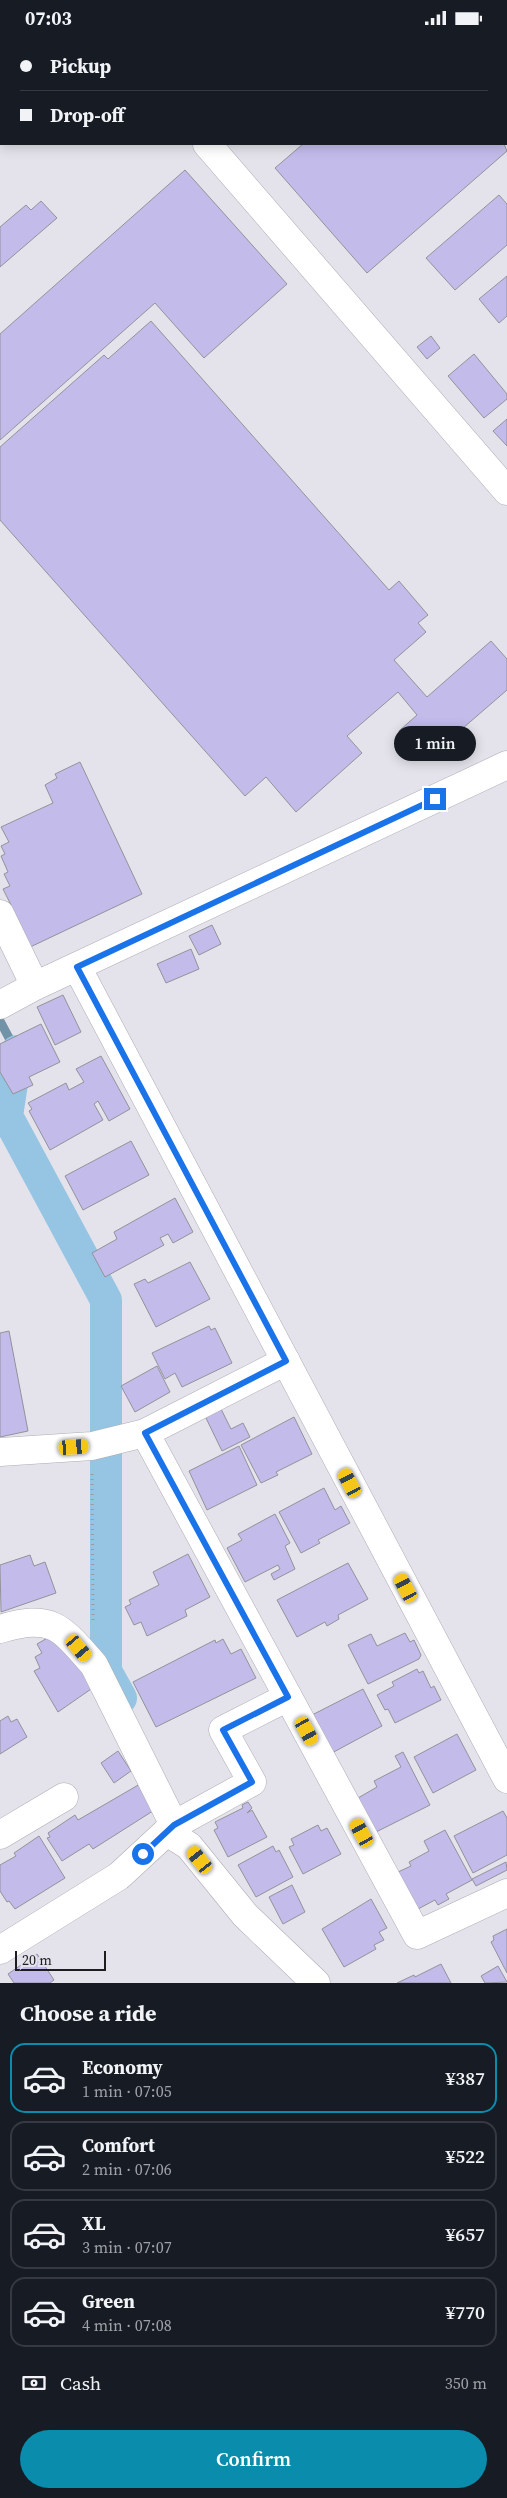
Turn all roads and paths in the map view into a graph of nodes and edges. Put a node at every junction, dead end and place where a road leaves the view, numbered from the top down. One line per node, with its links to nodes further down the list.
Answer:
1 (208, 145): 2 (street)
2 (507, 491)
3 (507, 765): 5 (street)
4 (0, 914): 6 (street)
5 (77, 967): 6 (street); 8 (street)
6 (35, 986): 7 (street)
7 (0, 1005)
8 (286, 1361): 9 (street); 15 (street)
9 (145, 1433): 10 (street); 14 (street)
10 (92, 1446): 11 (street); 13 (path)
11 (0, 1452)
12 (0, 1629): 13 (street)
13 (94, 1665): 17 (street)
14 (288, 1697): 17 (street); 19 (street)
15 (507, 1779)
16 (64, 1797): 18 (street)
17 (171, 1829): 20 (street); 21 (street)
18 (0, 1835)
19 (507, 1893)
20 (4, 1939)
21 (316, 1983)

